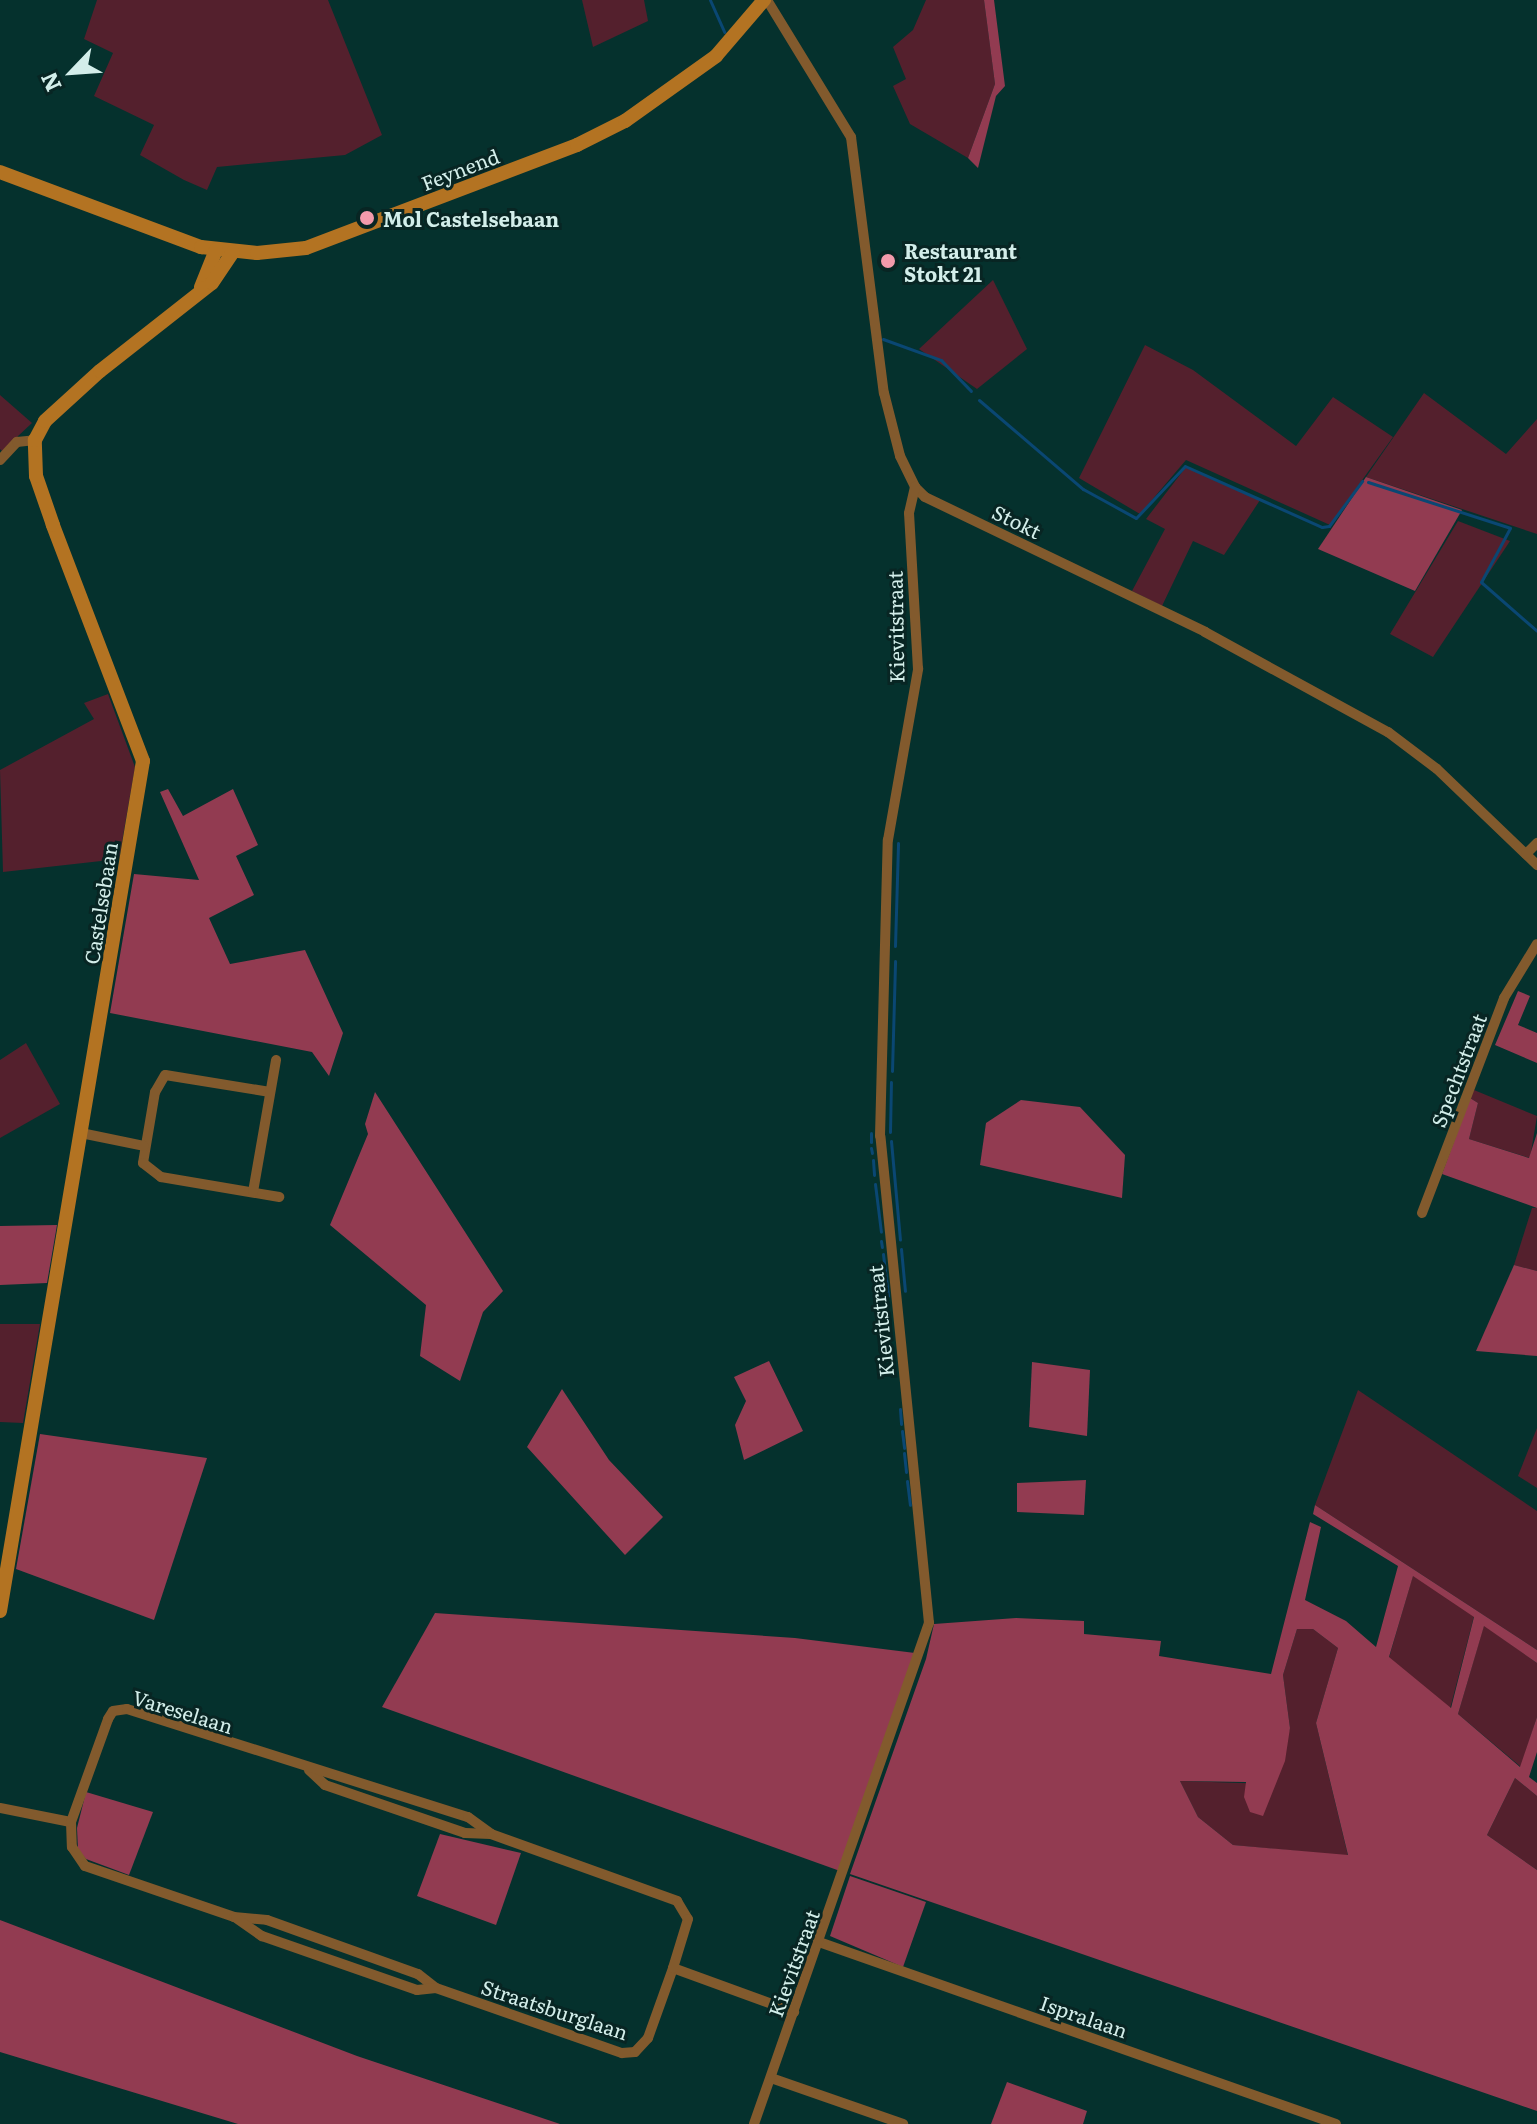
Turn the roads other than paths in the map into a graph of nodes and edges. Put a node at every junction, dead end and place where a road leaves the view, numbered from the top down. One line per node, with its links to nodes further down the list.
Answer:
1 (766, 0): 4 (street, Feynend); 8 (street)
2 (0, 172): 3 (street, Feynend)
3 (216, 250): 4 (street, Feynend); 5 (street)
4 (233, 252): 5 (street)
5 (201, 287): 6 (street)
6 (35, 440): 7 (street); 15 (street, Castelsebaan)
7 (0, 460)
8 (915, 487): 10 (street, Stokt); 26 (street, Kievitstraat)
9 (1537, 843): 10 (street)
10 (1526, 854): 11 (street, Stokt)
11 (1537, 865)
12 (1537, 944): 19 (street, Spechtstraat)
13 (276, 1060): 14 (street)
14 (270, 1092): 16 (street); 17 (street)
15 (81, 1133): 16 (street); 20 (street, Castelsebaan)
16 (144, 1146): 17 (street)
17 (253, 1192): 18 (street)
18 (279, 1197)
19 (1422, 1213)
20 (0, 1611)
21 (309, 1770): 23 (street, Vareselaan); 24 (street, Vareselaan); 24 (street, Vareselaan)
22 (0, 1808): 23 (street)
23 (71, 1822): 25 (street, Straatsburglaan)
24 (491, 1834): 27 (street, Vareselaan)
25 (234, 1917): 28 (street, Straatsburglaan); 28 (street, Straatsburglaan)
26 (819, 1942): 29 (street, Kievitstraat); 33 (street, Ispralaan)
27 (673, 1968): 28 (street, Straatsburglaan); 29 (street)
28 (436, 1988)
29 (794, 2012): 30 (street, Kievitstraat)
30 (771, 2078): 31 (street, Kievitstraat); 32 (street)
31 (754, 2124)
32 (903, 2124)
33 (1336, 2124)

